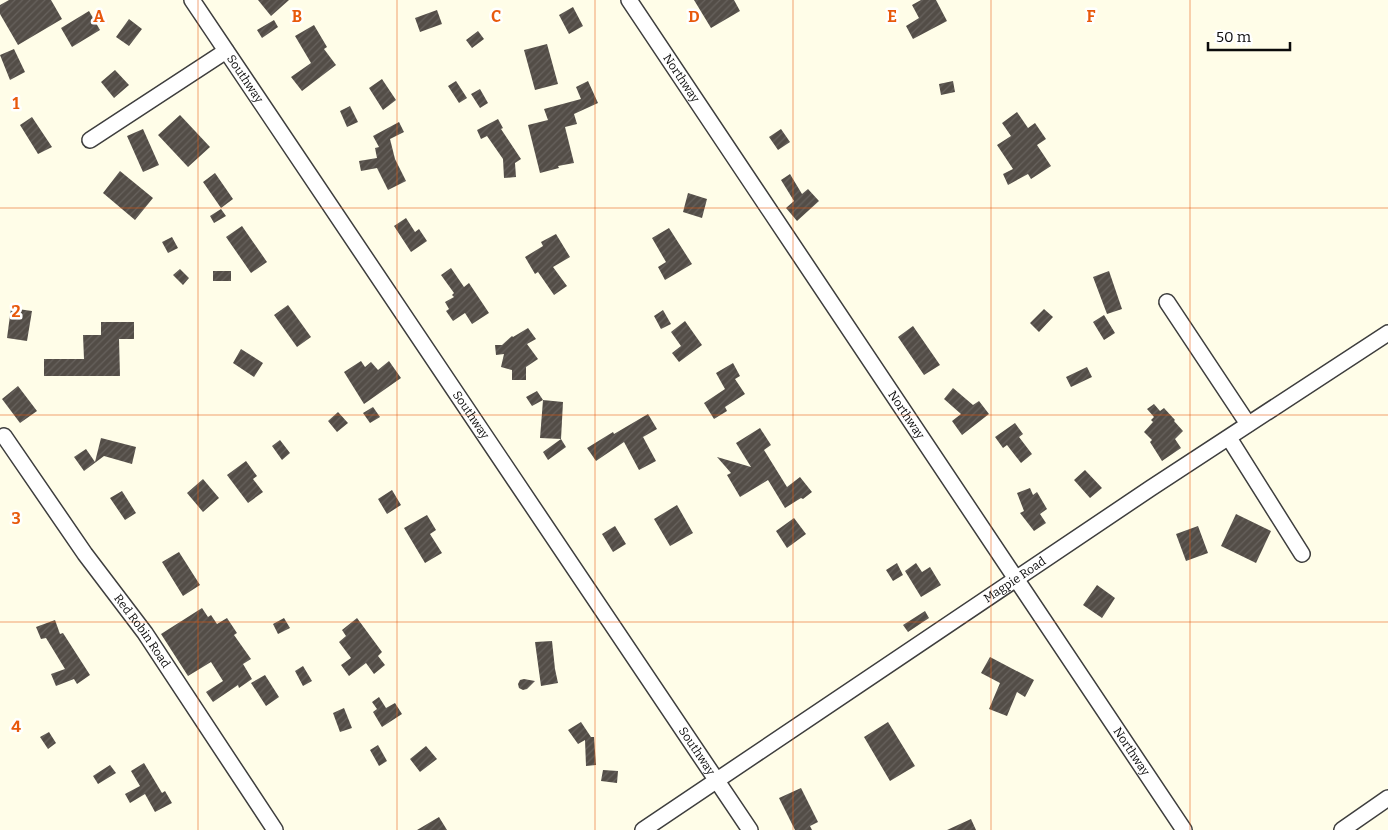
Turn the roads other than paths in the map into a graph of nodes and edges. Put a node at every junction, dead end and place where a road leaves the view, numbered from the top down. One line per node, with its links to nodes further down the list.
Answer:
1 (192, 0): 3 (street, Southway)
2 (629, 0): 11 (street, Northway)
3 (226, 51): 4 (street); 12 (street, Southway)
4 (90, 140)
5 (1167, 302): 7 (street)
6 (1388, 333): 7 (street, Magpie Road)
7 (1248, 424): 9 (street, Magpie Road)
8 (4, 436): 14 (street, Red Robin Road)
9 (1229, 438): 10 (street); 11 (street, Magpie Road)
10 (1302, 554)
11 (1016, 580): 12 (street, Magpie Road); 17 (street, Northway)
12 (716, 780): 15 (street, Magpie Road); 16 (street, Southway)
13 (1388, 798): 18 (street)
14 (275, 830)
15 (643, 830)
16 (750, 830)
17 (1184, 830)
18 (1342, 830)

